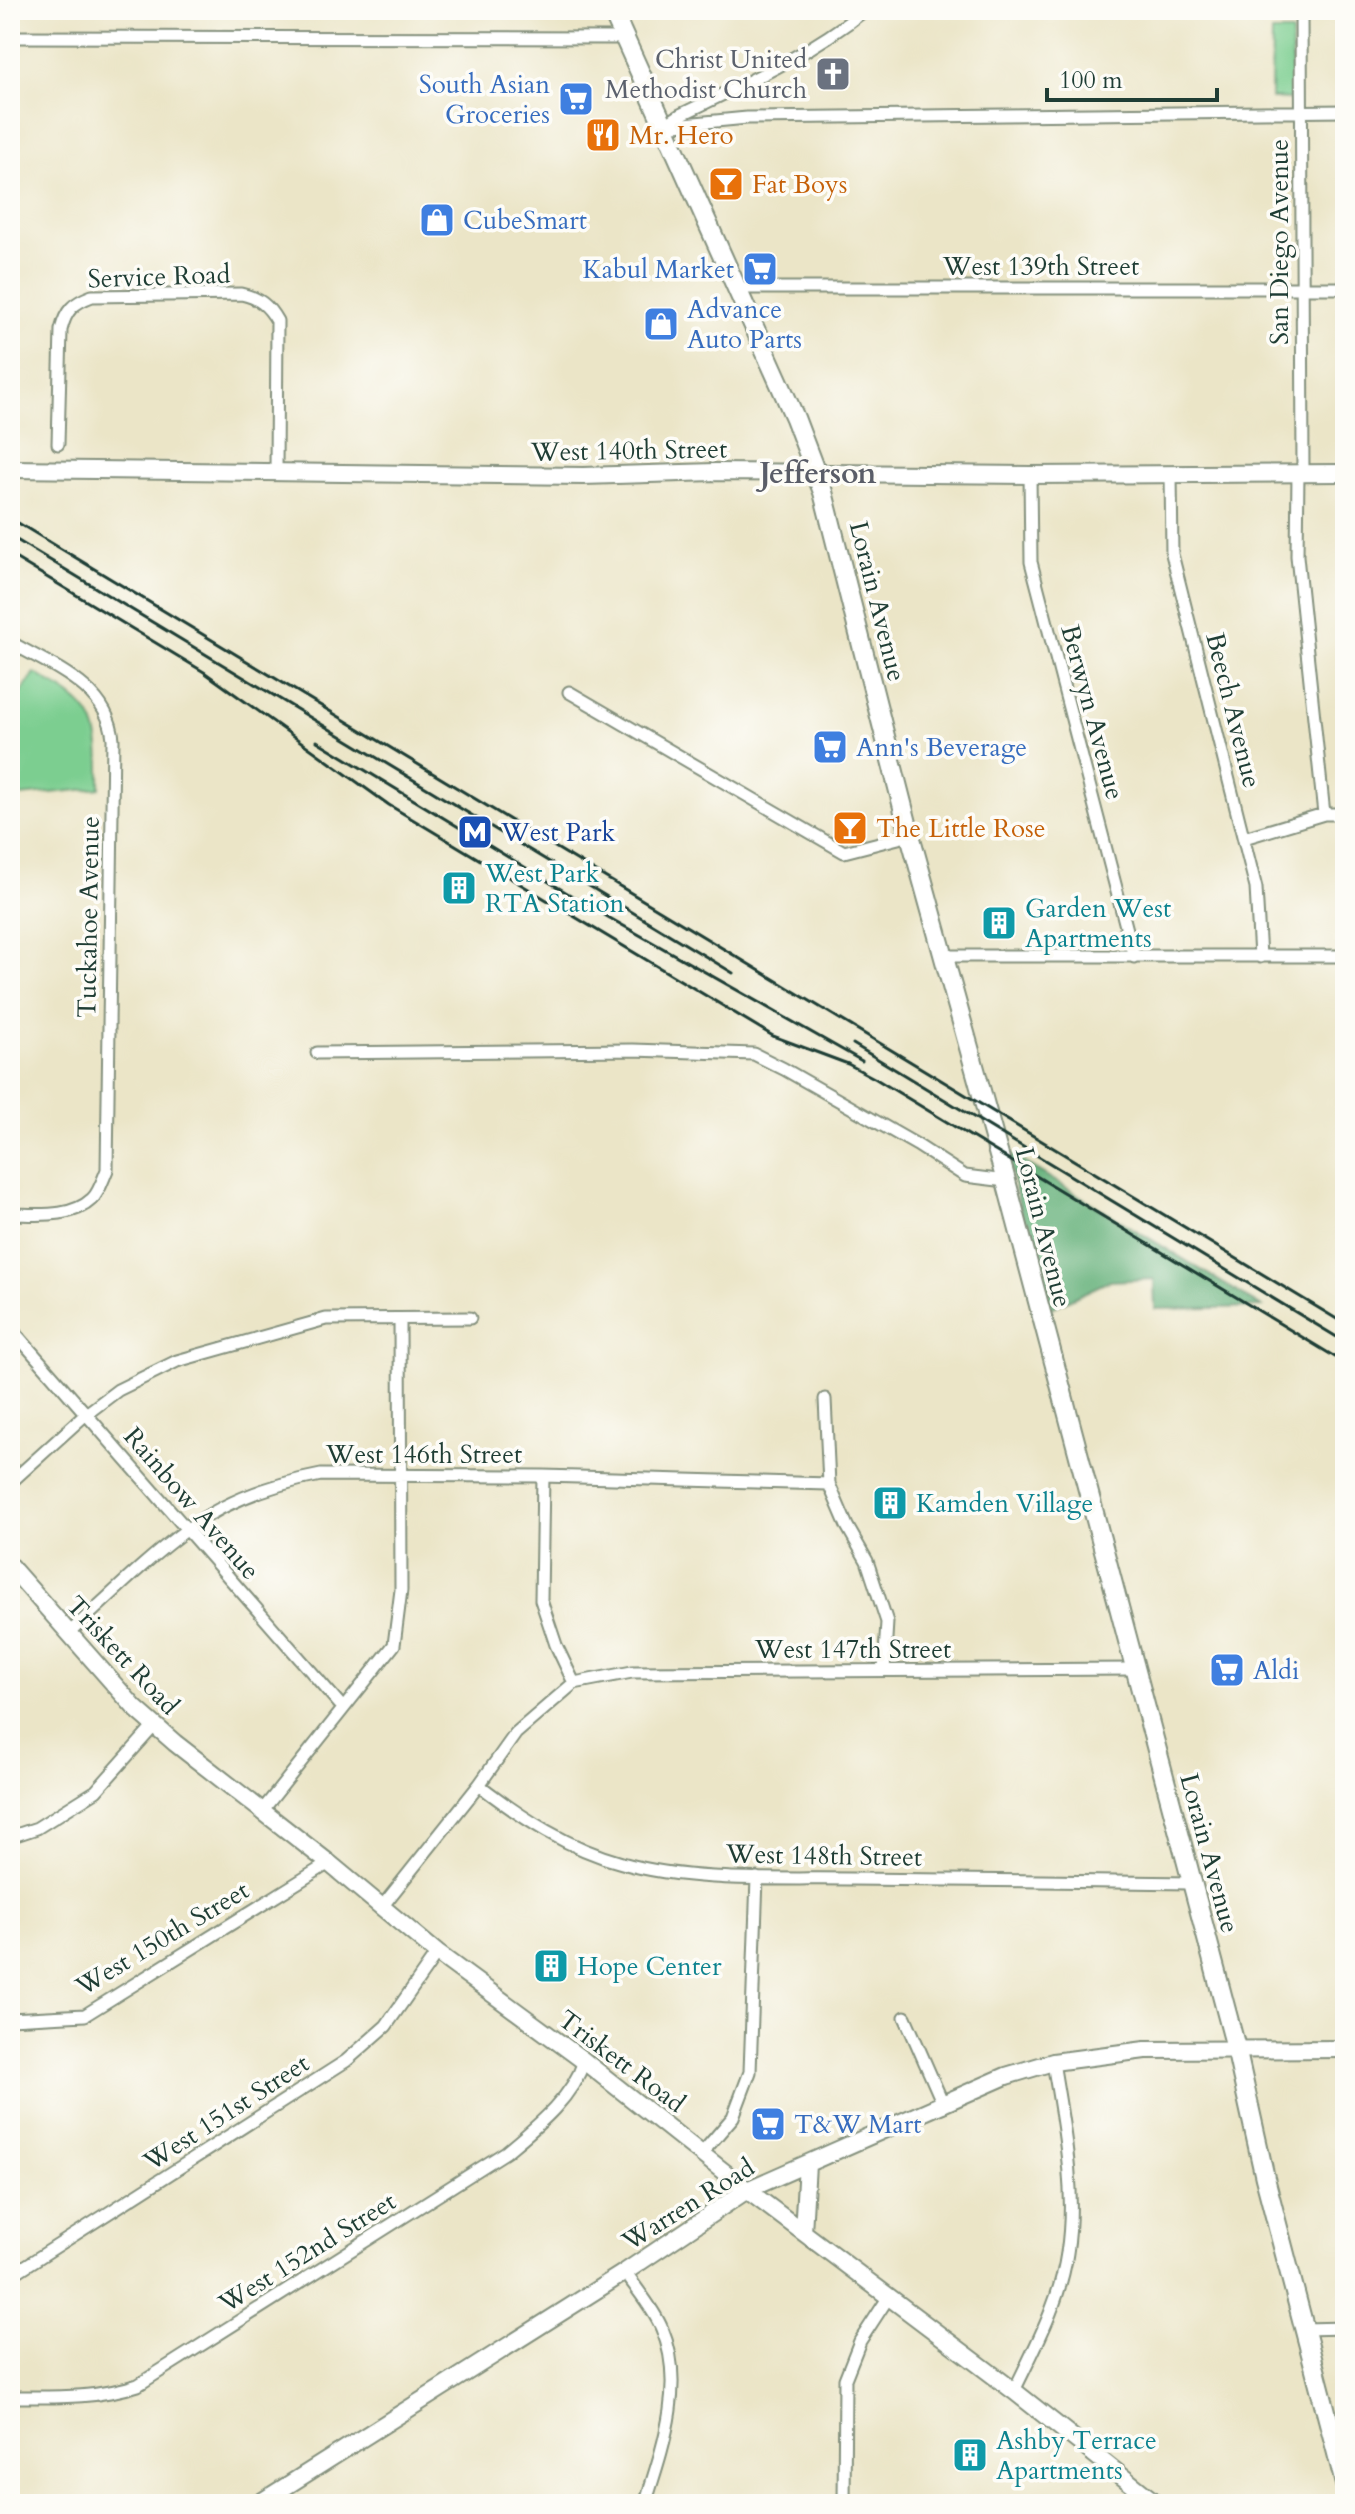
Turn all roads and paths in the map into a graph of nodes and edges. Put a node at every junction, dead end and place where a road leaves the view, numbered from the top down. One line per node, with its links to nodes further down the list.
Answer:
1 (612, 10): 5 (main road, Lorain Avenue)
2 (865, 10): 8 (street)
3 (1301, 10): 7 (street, San Diego Avenue)
4 (10, 37): 5 (street)
5 (626, 38): 8 (main road, Lorain Avenue)
6 (1345, 111): 7 (street)
7 (1301, 112): 8 (street); 10 (street, San Diego Avenue)
8 (664, 126): 9 (main road, Lorain Avenue)
9 (736, 288): 10 (street, West 139th Street); 15 (main road, Lorain Avenue)
10 (1302, 288): 11 (street, West 139th Street); 16 (street, San Diego Avenue)
11 (1345, 288)
12 (58, 444): 14 (street, Service Road)
13 (10, 469): 14 (main road, West 140th Street)
14 (276, 471): 15 (main road, West 140th Street)
15 (817, 473): 19 (main road, West 140th Street); 24 (main road, Lorain Avenue)
16 (1300, 473): 17 (main road, West 140th Street); 18 (main road, West 140th Street); 22 (street, San Diego Avenue)
17 (1345, 473)
18 (1171, 474): 19 (main road, West 140th Street); 25 (street, Beech Avenue)
19 (1030, 475): 28 (street, Berwyn Avenue)
20 (10, 642): 32 (street, Tuckahoe Avenue)
21 (569, 692): 24 (street)
22 (1324, 814): 23 (street); 25 (street)
23 (1345, 814)
24 (910, 835): 26 (main road, Lorain Avenue)
25 (1244, 838): 29 (street, Beech Avenue)
26 (944, 956): 28 (street); 31 (main road, Lorain Avenue)
27 (1345, 956): 29 (street)
28 (1134, 957): 29 (street)
29 (1260, 957)
30 (317, 1053): 31 (street)
31 (1006, 1181): 45 (main road, Lorain Avenue)
32 (10, 1214)
33 (470, 1318): 34 (street)
34 (400, 1319): 37 (street); 38 (street)
35 (10, 1327): 37 (street, Rainbow Avenue)
36 (825, 1399): 41 (street)
37 (85, 1415): 40 (street); 42 (street, Rainbow Avenue)
38 (401, 1475): 39 (street, West 146th Street); 42 (street, West 146th Street); 48 (street)
39 (543, 1476): 41 (street, West 146th Street); 47 (street)
40 (10, 1483)
41 (829, 1484): 46 (street)
42 (186, 1530): 44 (street, West 146th Street); 48 (street, Rainbow Avenue)
43 (10, 1566): 44 (main road, Triskett Road)
44 (69, 1633): 49 (main road, Triskett Road)
45 (1134, 1669): 46 (street, West 147th Street); 55 (main road, Lorain Avenue)
46 (884, 1671): 47 (street, West 147th Street)
47 (574, 1683): 50 (street)
48 (343, 1708): 51 (street)
49 (154, 1726): 51 (main road, Triskett Road); 52 (street)
50 (479, 1785): 54 (street, West 148th Street); 56 (street)
51 (262, 1811): 53 (main road, Triskett Road)
52 (10, 1837)
53 (329, 1863): 56 (main road, Triskett Road); 59 (street, West 150th Street)
54 (757, 1878): 55 (street, West 148th Street); 65 (street)
55 (1191, 1883): 60 (main road, Lorain Avenue)
56 (381, 1908): 57 (main road, Triskett Road)
57 (437, 1953): 62 (main road, Triskett Road); 70 (street, West 151st Street)
58 (905, 2017): 64 (street)
59 (10, 2019)
60 (1236, 2048): 61 (main road); 63 (main road, Warren Road); 73 (main road, Lorain Avenue)
61 (1345, 2049)
62 (584, 2061): 65 (main road, Triskett Road); 75 (street, West 152nd Street)
63 (1053, 2062): 64 (main road, Warren Road); 74 (street)
64 (944, 2106): 66 (main road, Warren Road)
65 (703, 2152): 67 (main road, Triskett Road)
66 (807, 2164): 67 (main road, Warren Road); 68 (main road)
67 (747, 2190): 68 (main road, Triskett Road); 69 (main road, Warren Road)
68 (803, 2232): 71 (main road, Triskett Road)
69 (625, 2272): 77 (main road, Warren Road); 78 (street)
70 (10, 2276)
71 (888, 2298): 74 (main road, Triskett Road); 79 (street)
72 (1345, 2328): 73 (street)
73 (1304, 2329): 76 (main road, Lorain Avenue)
74 (1014, 2391): 80 (main road, Triskett Road)
75 (10, 2397)
76 (1345, 2484)
77 (258, 2504)
78 (645, 2504)
79 (844, 2504)
80 (1157, 2504)

